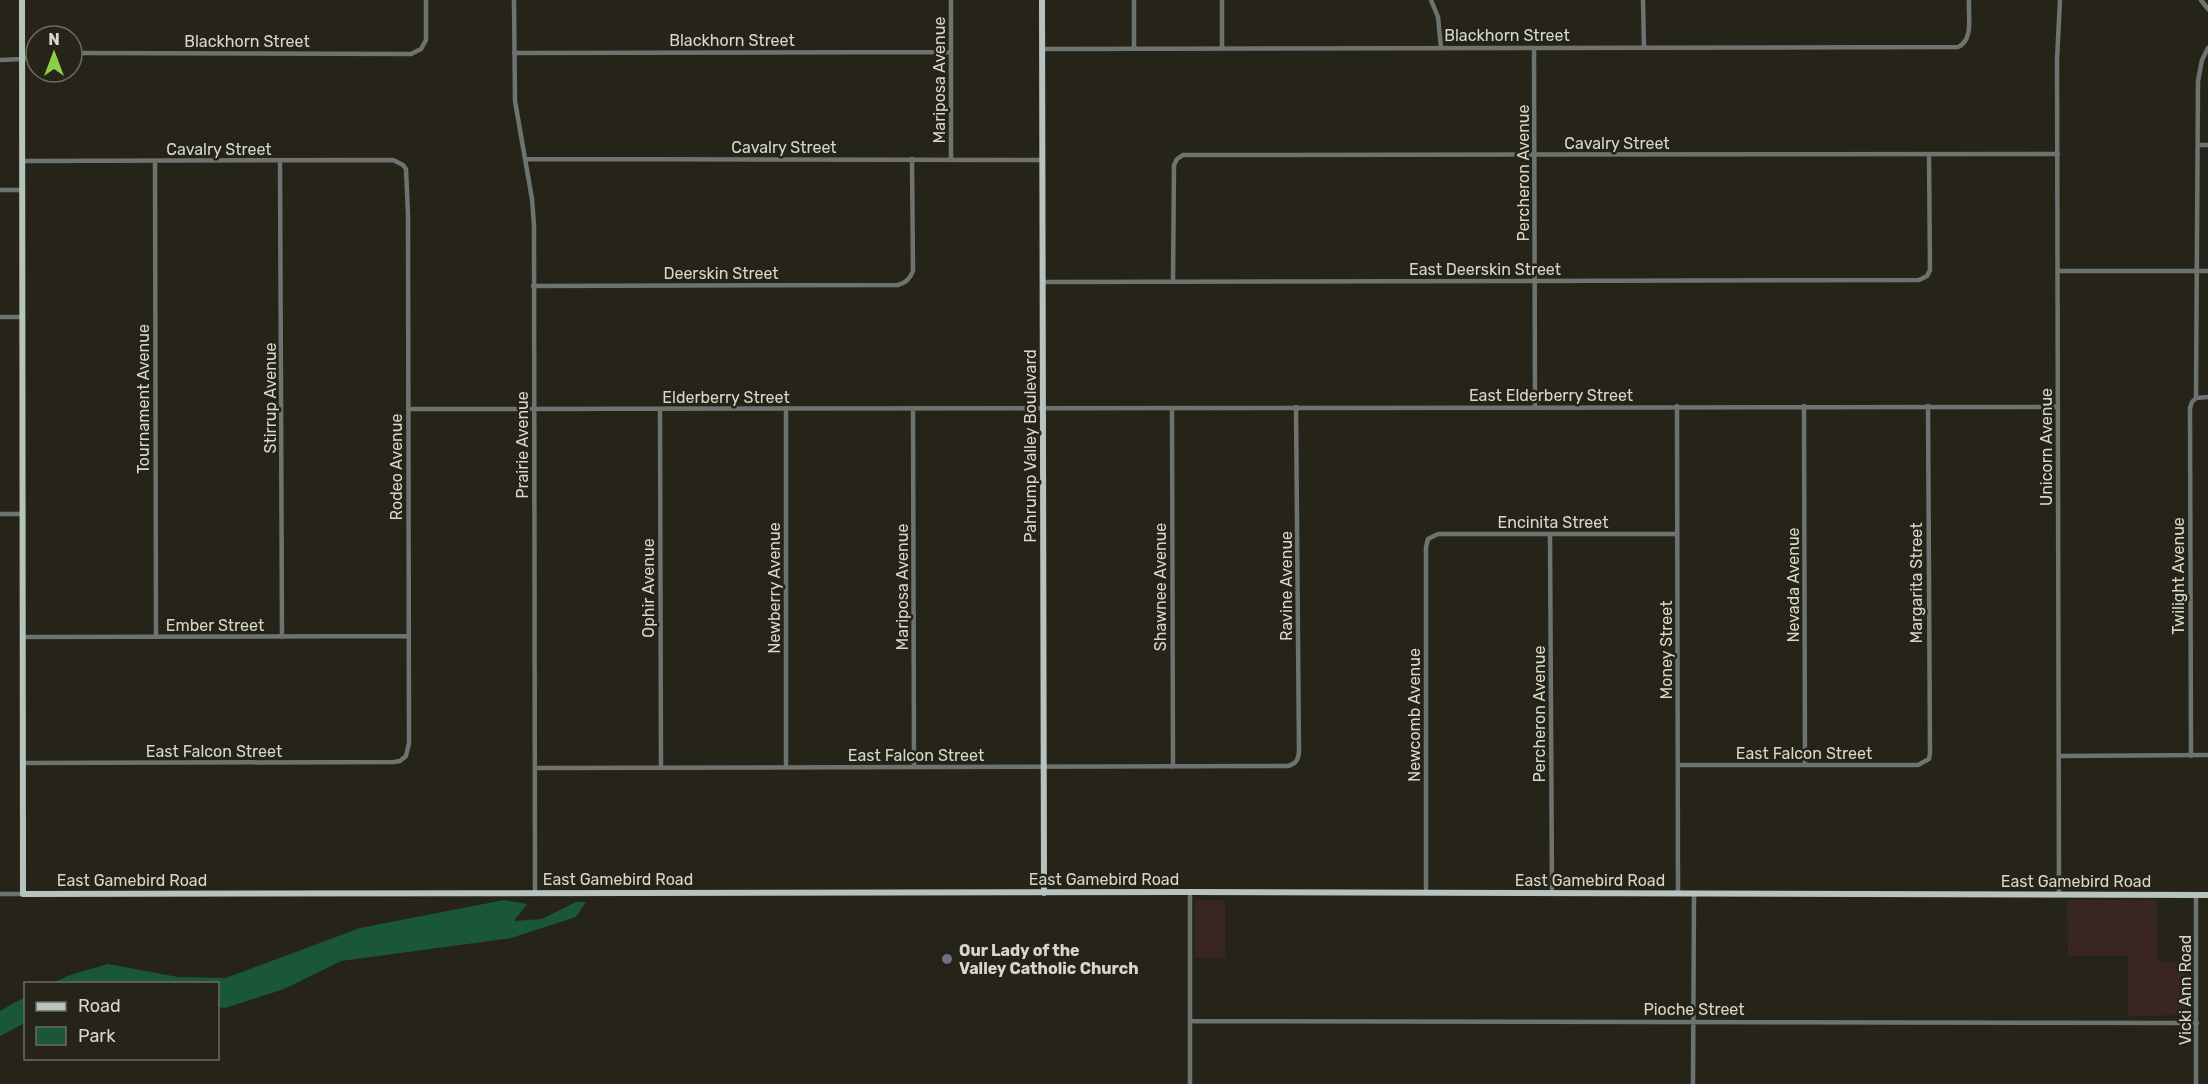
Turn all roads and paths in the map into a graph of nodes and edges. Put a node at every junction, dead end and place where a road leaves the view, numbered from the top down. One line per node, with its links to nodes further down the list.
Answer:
1 (22, 0): 24 (main road)
2 (426, 0): 23 (street, Blackhorn Street)
3 (514, 0): 21 (street, Prairie Avenue)
4 (951, 0): 22 (street, Mariposa Avenue)
5 (1042, 0): 18 (main road, Pahrump Valley Boulevard)
6 (1134, 0): 19 (street)
7 (1222, 0): 20 (street)
8 (1431, 0): 14 (street)
9 (1643, 0): 16 (street)
10 (1969, 0): 16 (street, Blackhorn Street)
11 (2060, 0): 29 (street, Unicorn Avenue)
12 (2201, 0): 13 (street)
13 (2208, 9)
14 (1441, 48): 15 (street, Blackhorn Street); 20 (street, Blackhorn Street)
15 (1534, 48): 16 (street, Blackhorn Street); 30 (street, Percheron Avenue)
16 (1644, 48)
17 (2208, 48): 26 (street)
18 (1042, 49): 19 (street, Blackhorn Street); 35 (main road, Pahrump Valley Boulevard)
19 (1134, 49): 20 (street, Blackhorn Street)
20 (1222, 49)
21 (514, 52): 22 (street, Blackhorn Street); 31 (street, Prairie Avenue)
22 (950, 52): 33 (street, Mariposa Avenue)
23 (84, 53)
24 (23, 59): 25 (street); 37 (main road)
25 (0, 60)
26 (2198, 145): 27 (street); 42 (street)
27 (2208, 145)
28 (1929, 154): 29 (street, Cavalry Street); 30 (street, Cavalry Street); 45 (street, East Deerskin Street)
29 (2058, 154): 41 (street, Unicorn Avenue)
30 (1534, 156): 45 (street, Percheron Avenue); 47 (street, Cavalry Street)
31 (525, 159): 32 (street, Cavalry Street); 48 (street, Prairie Avenue)
32 (912, 159): 33 (street, Cavalry Street); 44 (street, Mariposa Avenue)
33 (951, 159): 35 (street, Cavalry Street)
34 (280, 160): 36 (street, Cavalry Street); 38 (street, Cavalry Street); 73 (street, Stirrup Avenue)
35 (1043, 160): 46 (main road, Pahrump Valley Boulevard)
36 (155, 161): 37 (street, Cavalry Street); 72 (street, Tournament Avenue)
37 (22, 162): 40 (main road)
38 (407, 175): 63 (street, Rodeo Avenue)
39 (0, 189): 40 (street)
40 (22, 190): 50 (main road)
41 (2058, 271): 42 (street); 58 (street, Unicorn Avenue)
42 (2198, 271): 43 (street); 52 (street, Twilight Avenue)
43 (2208, 271)
44 (908, 281): 48 (street, Deerskin Street)
45 (1535, 281): 47 (street, East Deerskin Street); 57 (street, Percheron Avenue)
46 (1043, 282): 47 (street, East Deerskin Street); 61 (main road, Pahrump Valley Boulevard)
47 (1173, 282)
48 (533, 286): 64 (street, Prairie Avenue)
49 (0, 317): 50 (street)
50 (22, 317): 67 (main road)
51 (2208, 397): 52 (street)
52 (2196, 398): 76 (street, Twilight Avenue)
53 (1677, 406): 54 (street, East Elderberry Street); 57 (street, East Elderberry Street); 69 (street, Money Street)
54 (1804, 406): 55 (street, East Elderberry Street); 82 (street, Nevada Avenue)
55 (1928, 406): 58 (street, East Elderberry Street); 79 (street, Margarita Street)
56 (1296, 407): 57 (street, East Elderberry Street); 62 (street, East Elderberry Street); 81 (street, Ravine Avenue)
57 (1535, 407)
58 (2058, 407): 75 (street, Unicorn Avenue)
59 (786, 408): 60 (street, Elderberry Street); 65 (street, Elderberry Street); 86 (street, Newberry Avenue)
60 (913, 408): 61 (street, Elderberry Street); 84 (street, Mariposa Avenue)
61 (1044, 408): 62 (street, East Elderberry Street); 87 (main road, Pahrump Valley Boulevard)
62 (1172, 408): 88 (street, Shawnee Avenue)
63 (408, 409): 64 (street, Elderberry Street); 71 (street, Rodeo Avenue)
64 (534, 409): 65 (street, Elderberry Street); 89 (street, Prairie Avenue)
65 (660, 409): 85 (street, Ophir Avenue)
66 (0, 514): 67 (street)
67 (23, 514): 74 (main road)
68 (1550, 534): 69 (street, Encinita Street); 70 (street, Encinita Street); 96 (street, Percheron Avenue)
69 (1677, 534): 83 (street, Money Street)
70 (1430, 538): 93 (street, Newcomb Avenue)
71 (408, 636): 73 (street, Ember Street); 78 (street, Rodeo Avenue)
72 (156, 637): 73 (street, Ember Street); 74 (street, Ember Street)
73 (282, 637)
74 (23, 638): 80 (main road)
75 (2059, 756): 76 (street); 99 (street, Unicorn Avenue)
76 (2191, 756): 77 (street)
77 (2208, 756)
78 (405, 758): 80 (street, East Falcon Street)
79 (1929, 759): 82 (street, East Falcon Street)
80 (23, 763): 95 (main road)
81 (1295, 763): 88 (street, East Falcon Street)
82 (1805, 764): 83 (street, East Falcon Street)
83 (1678, 765): 97 (street, Money Street)
84 (914, 766): 86 (street, East Falcon Street); 87 (street, East Falcon Street)
85 (661, 767): 86 (street, East Falcon Street); 89 (street, East Falcon Street)
86 (786, 767)
87 (1044, 767): 88 (street, East Falcon Street); 92 (main road, Pahrump Valley Boulevard)
88 (1173, 767)
89 (535, 768): 90 (street, Prairie Avenue)
90 (535, 892): 92 (main road, East Gamebird Road); 95 (main road, East Gamebird Road)
91 (1190, 892): 92 (main road, East Gamebird Road); 93 (main road, East Gamebird Road); 102 (street)
92 (1044, 893)
93 (1426, 893): 96 (main road, East Gamebird Road)
94 (0, 894): 95 (street, East Gamebird Road)
95 (23, 894)
96 (1552, 894): 97 (main road, East Gamebird Road)
97 (1678, 894): 98 (main road, East Gamebird Road)
98 (1694, 894): 99 (main road, East Gamebird Road); 103 (street)
99 (2059, 895): 100 (main road, East Gamebird Road)
100 (2196, 895): 101 (main road, East Gamebird Road); 104 (street, Vicki Ann Road)
101 (2208, 895)
102 (1190, 1021): 103 (street, Pioche Street); 105 (street)
103 (1694, 1022): 104 (street, Pioche Street); 106 (street)
104 (2197, 1023): 107 (street, Vicki Ann Road)
105 (1190, 1084)
106 (1693, 1084)
107 (2196, 1084)

